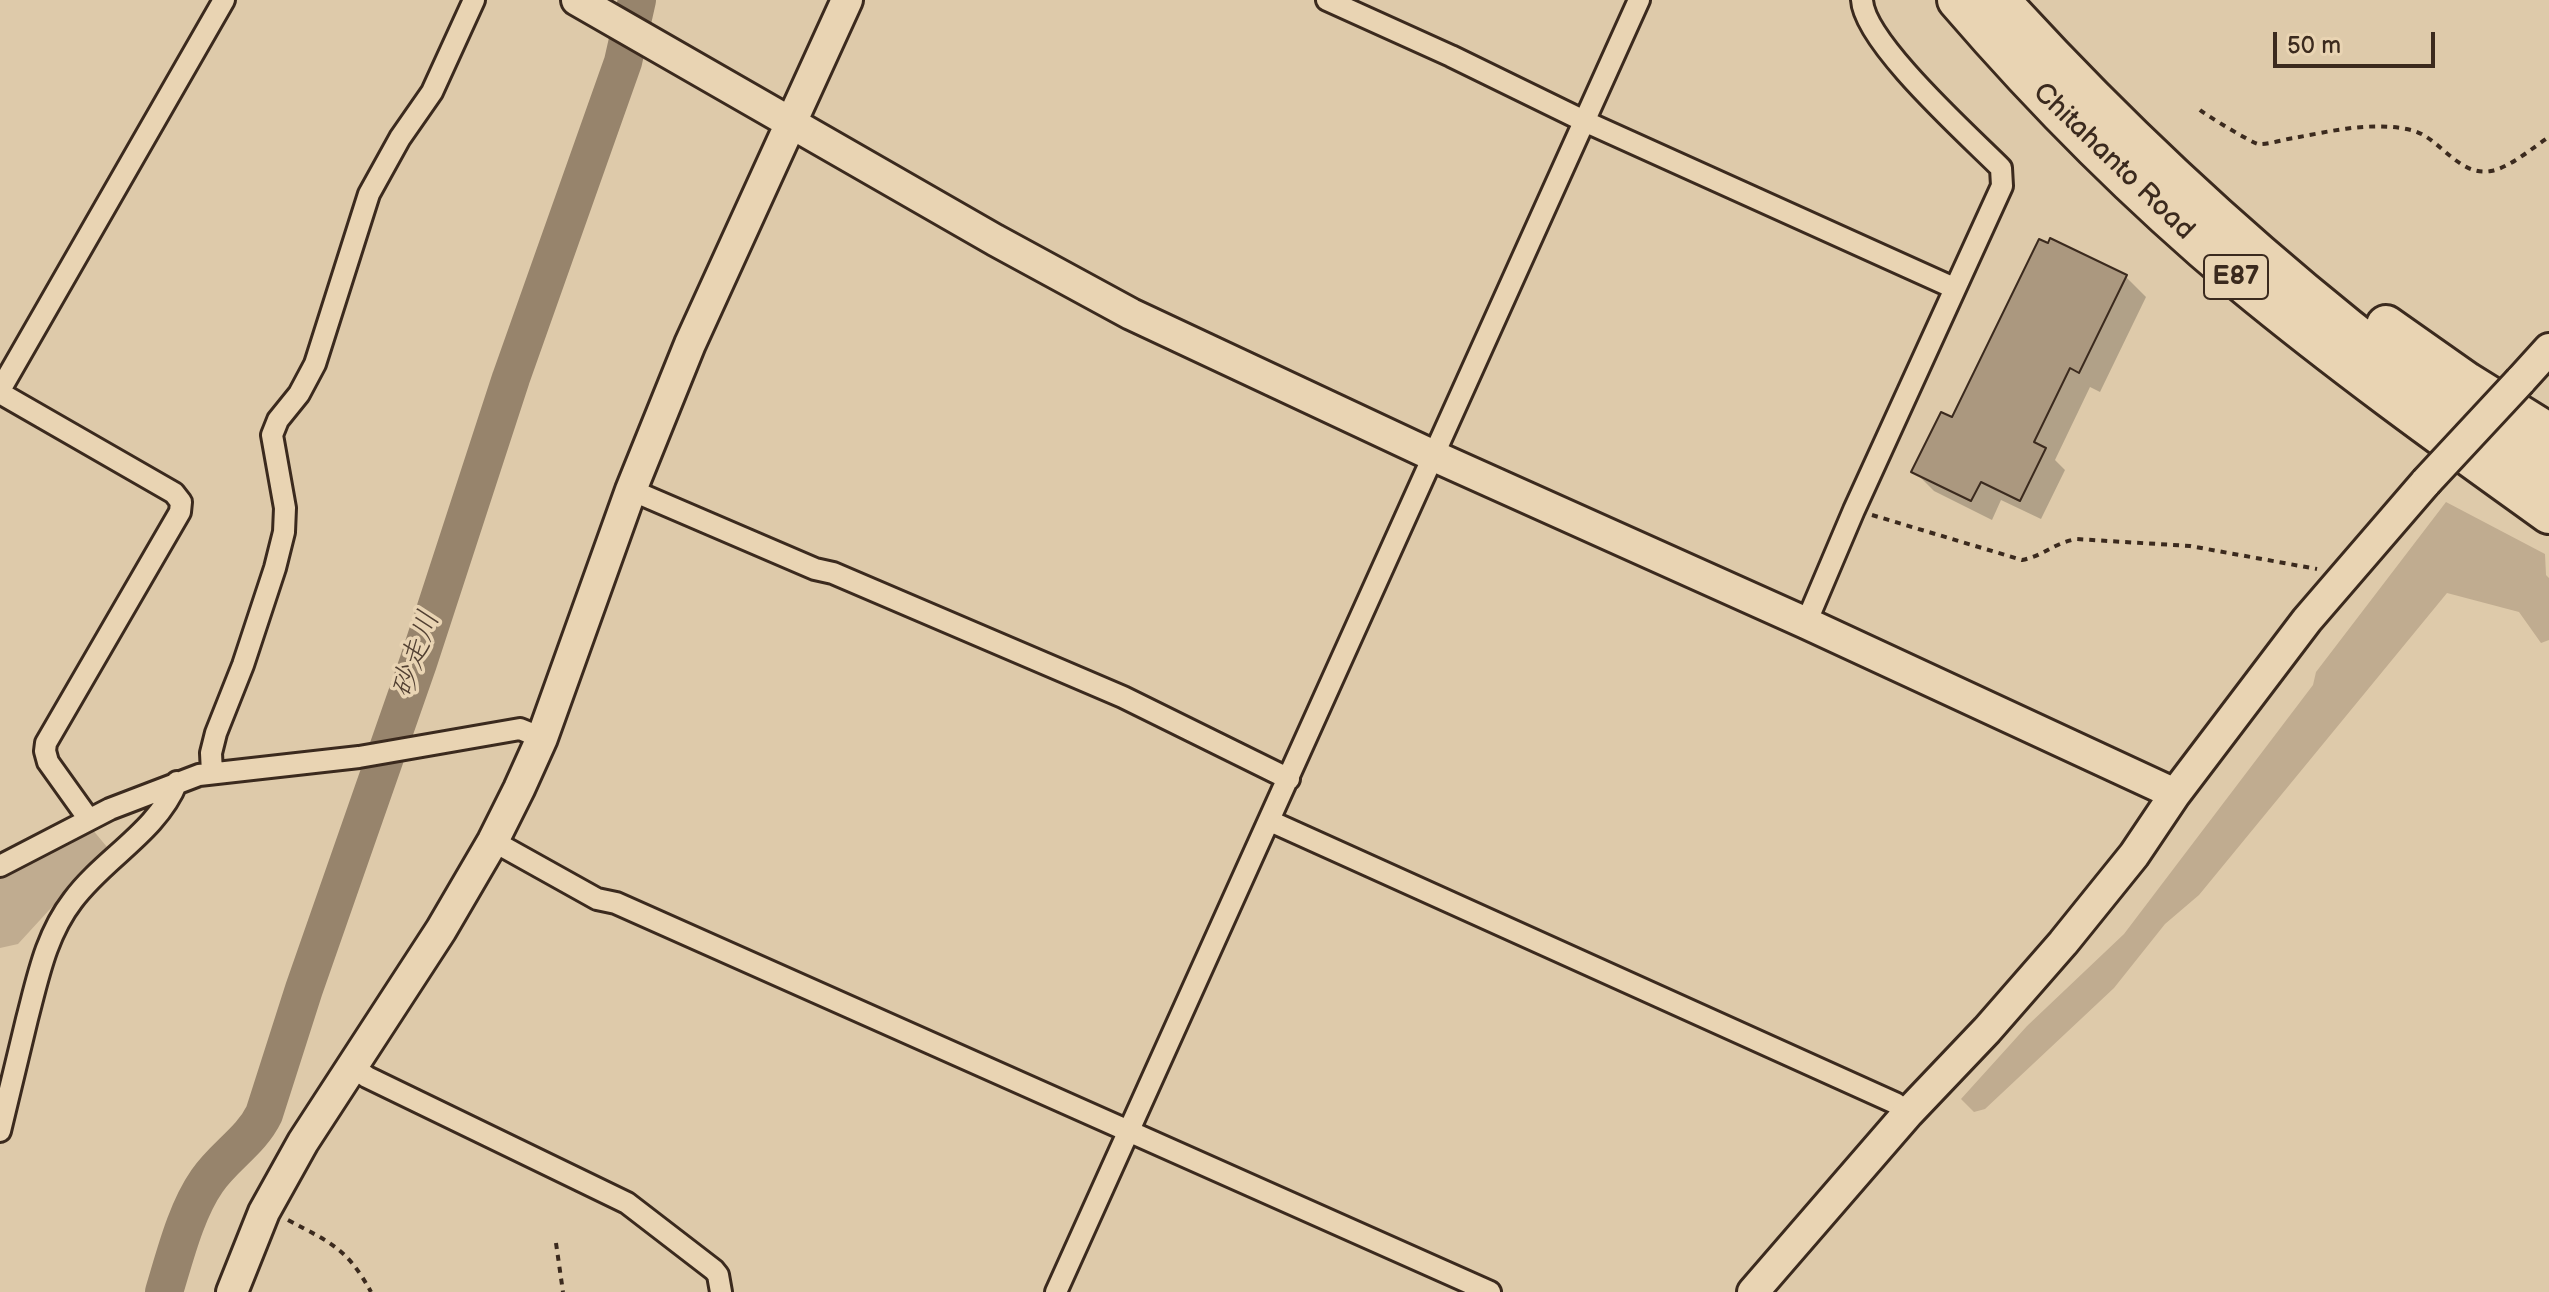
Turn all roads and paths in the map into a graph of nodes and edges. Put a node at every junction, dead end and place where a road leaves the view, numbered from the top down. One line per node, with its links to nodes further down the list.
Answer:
1 (224, 0): 17 (street)
2 (474, 0): 27 (street)
3 (577, 0): 12 (street)
4 (847, 0): 12 (street)
5 (1327, 0): 11 (street)
6 (1639, 0): 11 (street)
7 (1862, 0): 15 (street)
8 (1957, 0): 23 (highway, Chitahanto Road / E87)
9 (2000, 0): 14 (highway, Chitahanto Road / E87)
10 (2200, 110): 13 (path)
11 (1584, 121): 15 (street); 19 (street)
12 (790, 123): 19 (street); 21 (street)
13 (2549, 137)
14 (2170, 170): 18 (highway); 20 (highway, Chitahanto Road / E87)
15 (1954, 288): 22 (street)
16 (2549, 349): 24 (street, bridge)
17 (0, 391): 31 (street)
18 (2549, 433)
19 (1434, 456): 25 (street); 28 (street)
20 (2549, 473)
21 (631, 490): 26 (street); 28 (street)
22 (1854, 510): 24 (path); 25 (street)
23 (2549, 514)
24 (2339, 583): 30 (street)
25 (1806, 623): 30 (street)
26 (542, 738): 27 (street); 33 (street)
27 (212, 773): 29 (street)
28 (1289, 779): 32 (street)
29 (177, 782): 31 (street); 37 (street)
30 (2175, 794): 36 (street)
31 (88, 818): 34 (street)
32 (1270, 821): 36 (street); 38 (street)
33 (493, 841): 35 (street); 38 (street)
34 (0, 866)
35 (353, 1067): 39 (street); 44 (street)
36 (1908, 1113): 47 (street)
37 (0, 1131)
38 (1126, 1132): 45 (street); 46 (street)
39 (266, 1209): 41 (street); 42 (path)
40 (556, 1243): 43 (path)
41 (232, 1292)
42 (371, 1292)
43 (563, 1292)
44 (721, 1292)
45 (1056, 1292)
46 (1490, 1292)
47 (1753, 1292)

